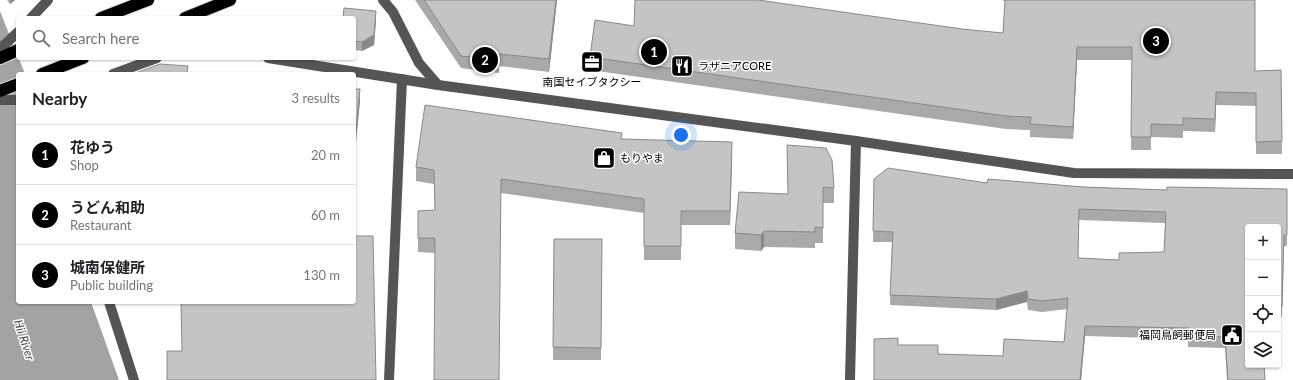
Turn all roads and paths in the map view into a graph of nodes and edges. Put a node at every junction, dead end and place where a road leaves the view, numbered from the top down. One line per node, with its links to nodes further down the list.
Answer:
1 (48, 0): 5 (street)
2 (148, 0): 6 (highway)
3 (230, 0): 7 (highway)
4 (383, 0): 19 (street)
5 (33, 16)
6 (107, 16)
7 (190, 16)
8 (16, 34): 9 (street)
9 (0, 49)
10 (16, 51): 11 (highway)
11 (0, 58)
12 (78, 60): 15 (highway)
13 (152, 60): 16 (street)
14 (281, 60): 17 (street)
15 (47, 72)
16 (118, 72)
17 (402, 79): 19 (street); 27 (street)
18 (16, 85): 20 (highway)
19 (438, 85): 23 (street)
20 (0, 91)
21 (0, 100): 22 (street)
22 (16, 100)
23 (856, 141): 24 (street); 28 (street)
24 (1293, 174)
25 (110, 304): 26 (street)
26 (134, 380)
27 (389, 380)
28 (850, 380)

